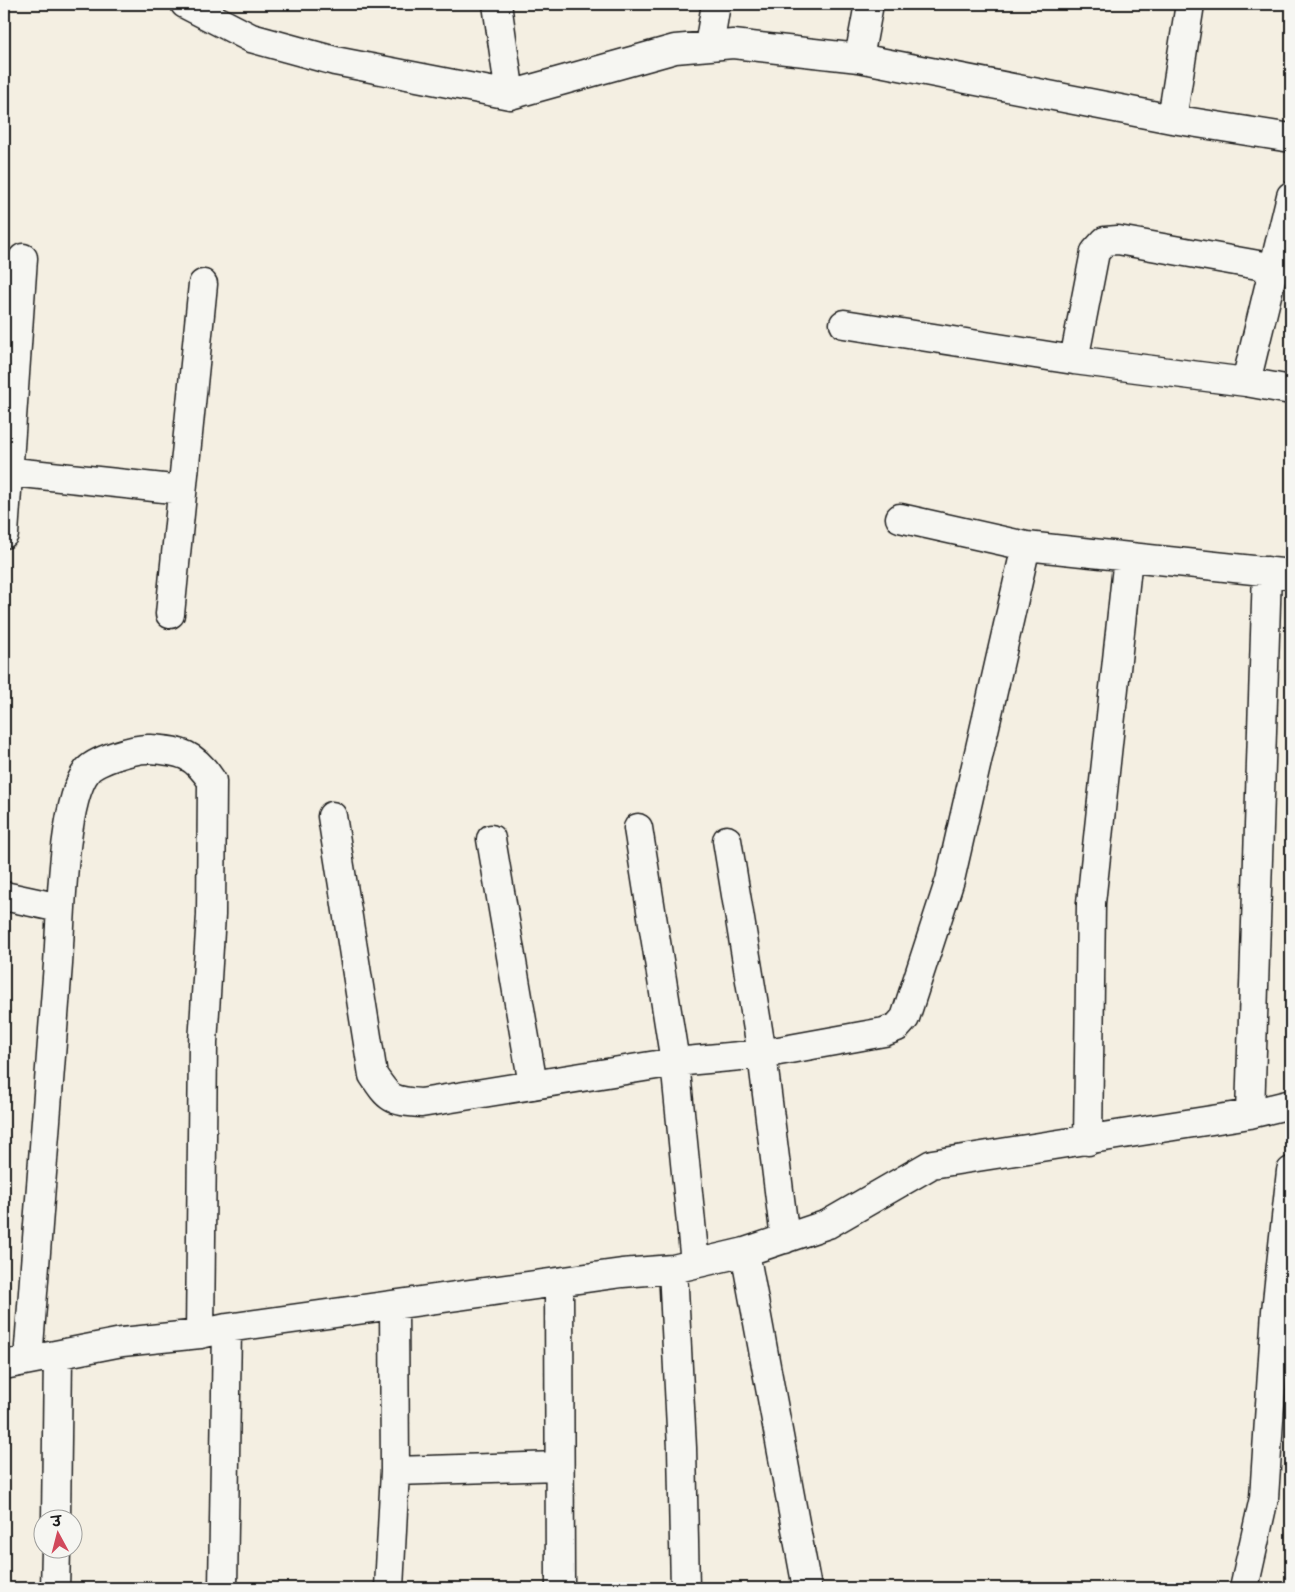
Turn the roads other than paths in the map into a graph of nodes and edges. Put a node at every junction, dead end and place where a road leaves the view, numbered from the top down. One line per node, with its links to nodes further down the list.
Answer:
1 (185, 4): 8 (street)
2 (497, 4): 8 (street)
3 (716, 4): 6 (street)
4 (869, 4): 7 (street)
5 (1190, 4): 9 (street)
6 (709, 46): 7 (street); 8 (street)
7 (859, 58): 9 (street)
8 (510, 95)
9 (1172, 119): 10 (street)
10 (1291, 138)
11 (1291, 196): 13 (street)
12 (23, 258): 19 (street)
13 (1275, 268): 16 (street); 17 (street)
14 (203, 284): 20 (street)
15 (844, 324): 16 (street)
16 (1074, 360): 17 (street)
17 (1246, 382): 18 (street)
18 (1291, 390)
19 (6, 471): 20 (street); 22 (street)
20 (182, 490): 26 (street)
21 (900, 518): 23 (street)
22 (4, 534)
23 (1026, 546): 24 (street); 33 (street)
24 (1128, 557): 25 (street); 38 (street)
25 (1279, 572): 37 (street)
26 (170, 614)
27 (332, 816): 35 (street)
28 (638, 828): 34 (street)
29 (490, 839): 35 (street)
30 (727, 840): 33 (street)
31 (4, 896): 32 (street)
32 (60, 908): 46 (street); 48 (street)
33 (762, 1054): 34 (street); 40 (street)
34 (675, 1062): 35 (street); 42 (street)
35 (533, 1086)
36 (1291, 1104): 37 (street)
37 (1250, 1114): 38 (street)
38 (1088, 1141): 40 (street)
39 (1291, 1171): 59 (street)
40 (785, 1239): 41 (street)
41 (745, 1252): 42 (street); 58 (street)
42 (684, 1266): 43 (street); 57 (street)
43 (558, 1282): 44 (street); 49 (street)
44 (394, 1305): 45 (street); 50 (street)
45 (227, 1328): 46 (street); 54 (street)
46 (200, 1334): 47 (street)
47 (58, 1355): 48 (street); 51 (street)
48 (16, 1362)
49 (558, 1466): 50 (street); 56 (street)
50 (395, 1471): 55 (street)
51 (56, 1510)
52 (56, 1560): 53 (street)
53 (55, 1588)
54 (223, 1588)
55 (389, 1588)
56 (560, 1588)
57 (685, 1588)
58 (807, 1588)
59 (1244, 1588)

